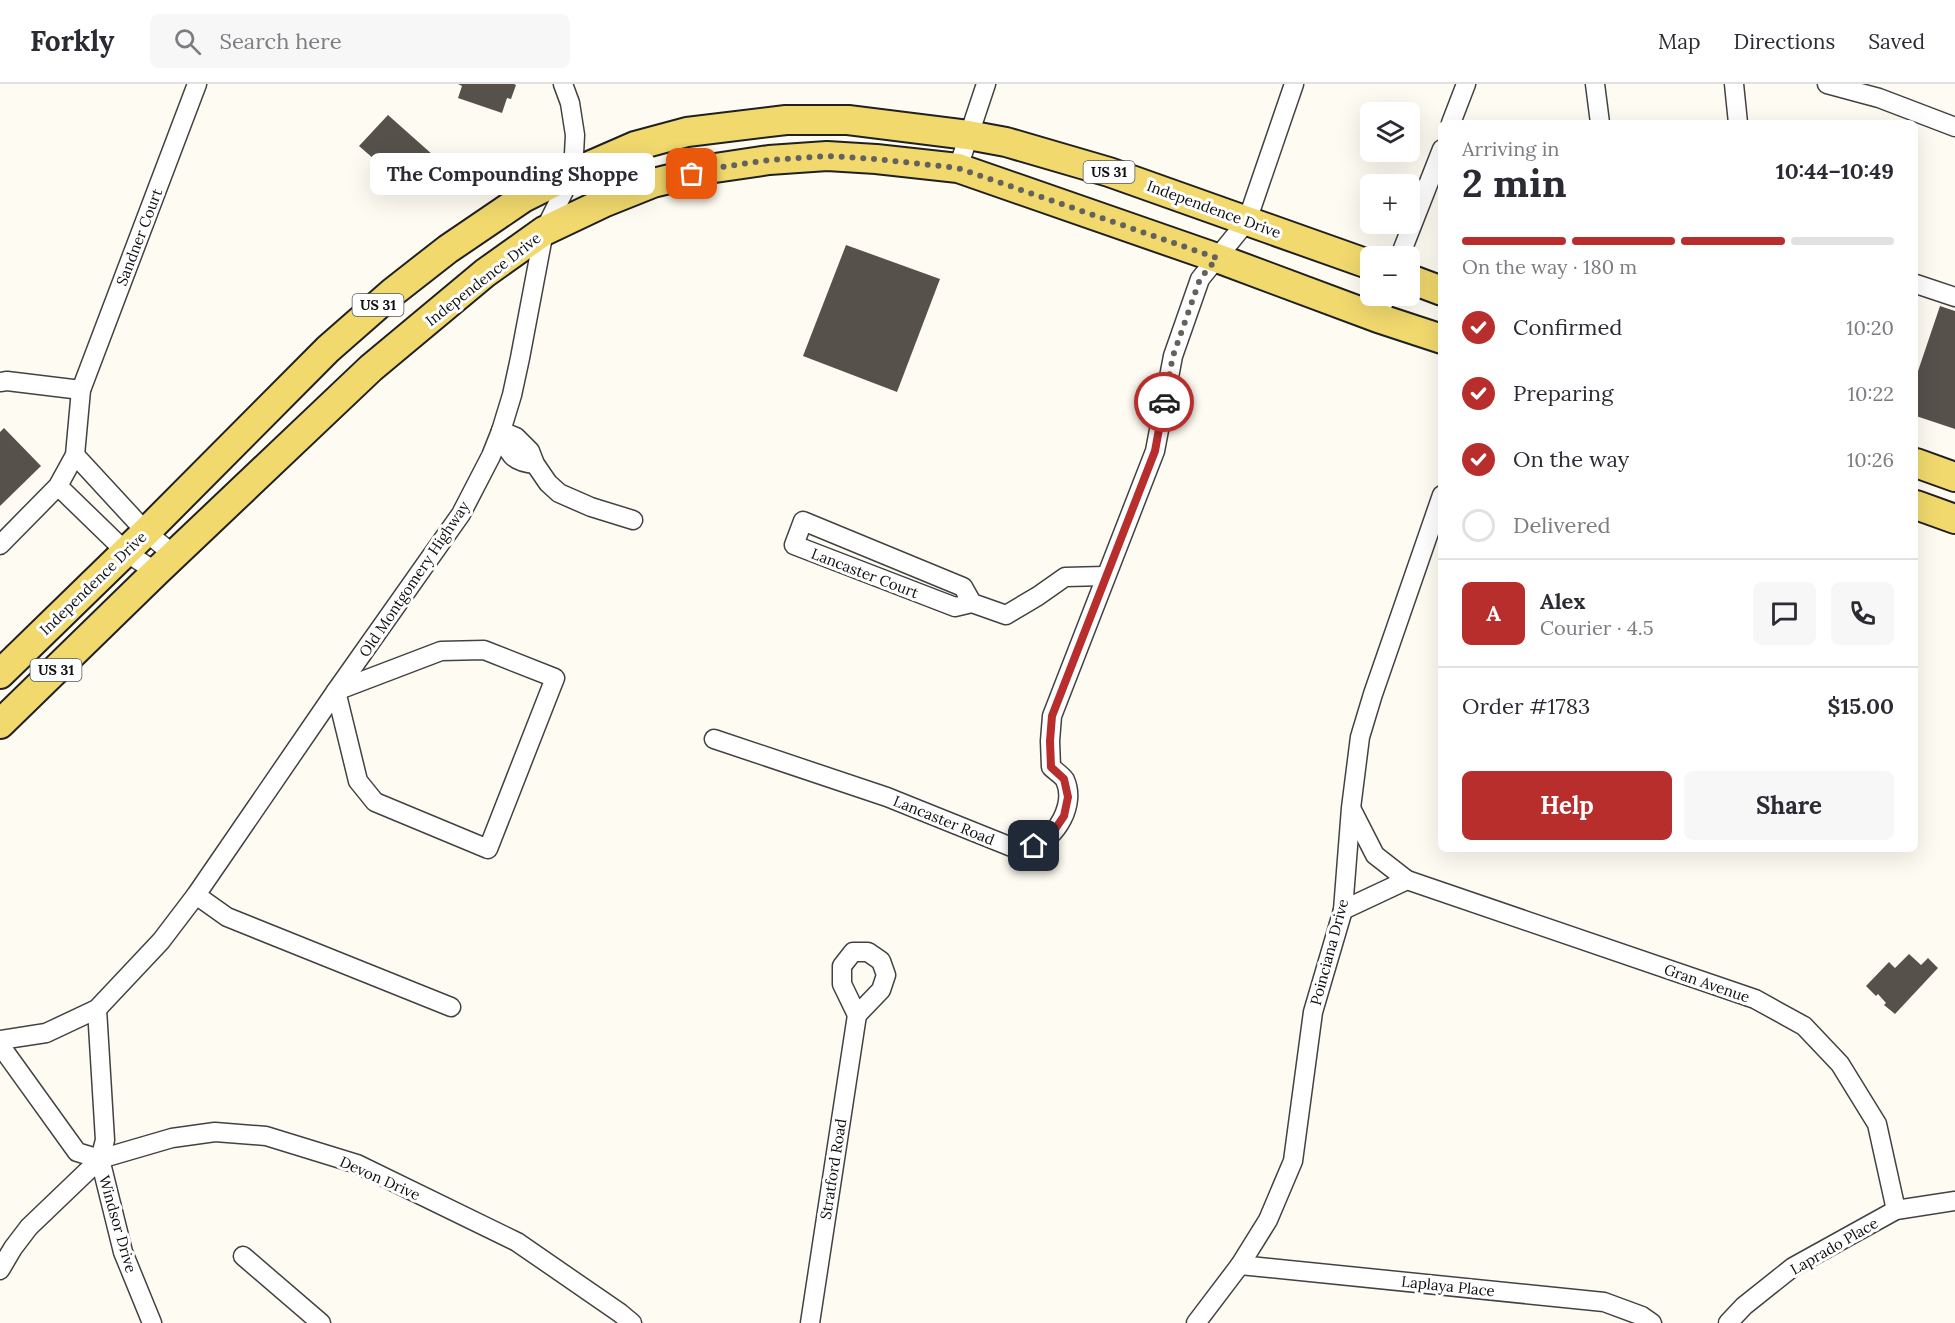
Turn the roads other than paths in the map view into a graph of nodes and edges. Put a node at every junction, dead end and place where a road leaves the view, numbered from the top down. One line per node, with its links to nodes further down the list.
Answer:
1 (197, 84): 29 (street, Sandner Court)
2 (563, 84): 16 (street)
3 (986, 84): 13 (street)
4 (1294, 84): 17 (street, Lancaster Road)
5 (1466, 84): 9 (street)
6 (1595, 84): 10 (street)
7 (1734, 84): 11 (street)
8 (1827, 84): 12 (street)
9 (1452, 120)
10 (1600, 120)
11 (1738, 120)
12 (1955, 127)
13 (968, 135): 15 (street); 16 (main road, Independence Drive / US 31); 17 (main road, Independence Drive / US 31)
14 (1438, 159): 19 (street)
15 (958, 168): 18 (main road, Independence Drive / US 31); 20 (main road, Independence Drive / US 31)
16 (573, 173): 18 (street, Old Montgomery Highway); 39 (main road, Independence Drive / US 31)
17 (1247, 221): 20 (street, Lancaster Road); 21 (main road, Independence Drive / US 31)
18 (544, 231): 30 (street, Old Montgomery Highway); 42 (main road, Independence Drive / US 31)
19 (1404, 246)
20 (1217, 258): 26 (main road, Independence Drive / US 31); 43 (street, Lancaster Road)
21 (1360, 261)
22 (1420, 283): 24 (main road)
23 (1918, 285): 25 (street)
24 (1438, 290)
25 (1955, 297)
26 (1382, 307): 27 (main road, Independence Drive / US 31)
27 (1438, 337)
28 (0, 382): 29 (street)
29 (81, 390): 31 (street, Sandner Court)
30 (501, 431): 38 (street); 47 (street, Old Montgomery Highway)
31 (75, 455): 34 (street); 39 (street)
32 (1918, 464): 33 (main road)
33 (1955, 477)
34 (58, 486): 39 (street); 40 (street)
35 (1918, 506): 37 (main road)
36 (1438, 507): 50 (street, Poinciana Drive)
37 (1955, 519)
38 (633, 520)
39 (136, 542): 42 (street); 42 (street); 46 (main road, Independence Drive / US 31)
40 (0, 545)
41 (895, 559): 44 (street); 44 (street, Lancaster Court); 45 (street, Lancaster Court)
42 (165, 564): 48 (main road, Independence Drive / US 31)
43 (1105, 576): 45 (street, Lancaster Court); 49 (street, Lancaster Road)
44 (886, 581): 45 (street, Lancaster Court)
45 (972, 603)
46 (0, 675)
47 (336, 691): 47 (street, Old Montgomery Highway); 52 (street, Old Montgomery Highway)
48 (0, 724)
49 (714, 740)
50 (1351, 808): 51 (street, Gran Avenue); 53 (street, Poinciana Drive)
51 (1407, 880): 53 (street); 61 (street, Gran Avenue)
52 (196, 895): 54 (street); 55 (street, Old Montgomery Highway)
53 (1343, 910): 63 (street, Poinciana Drive)
54 (451, 1007)
55 (97, 1009): 57 (street, Old Montgomery Highway); 59 (street, Windsor Drive)
56 (857, 1015): 68 (street, Stratford Road)
57 (0, 1040)
58 (0, 1045): 59 (street, Windsor Drive)
59 (100, 1159): 64 (street); 65 (street, Windsor Drive); 67 (street, Devon Drive)
60 (1955, 1201): 61 (street, Laprado Place)
61 (1896, 1210): 71 (street, Laprado Place)
62 (243, 1256): 66 (street)
63 (1240, 1265): 69 (street, Poinciana Drive); 70 (street, Laplaya Place)
64 (0, 1270)
65 (152, 1323)
66 (321, 1323)
67 (632, 1323)
68 (810, 1323)
69 (1196, 1323)
70 (1652, 1323)
71 (1728, 1323)

